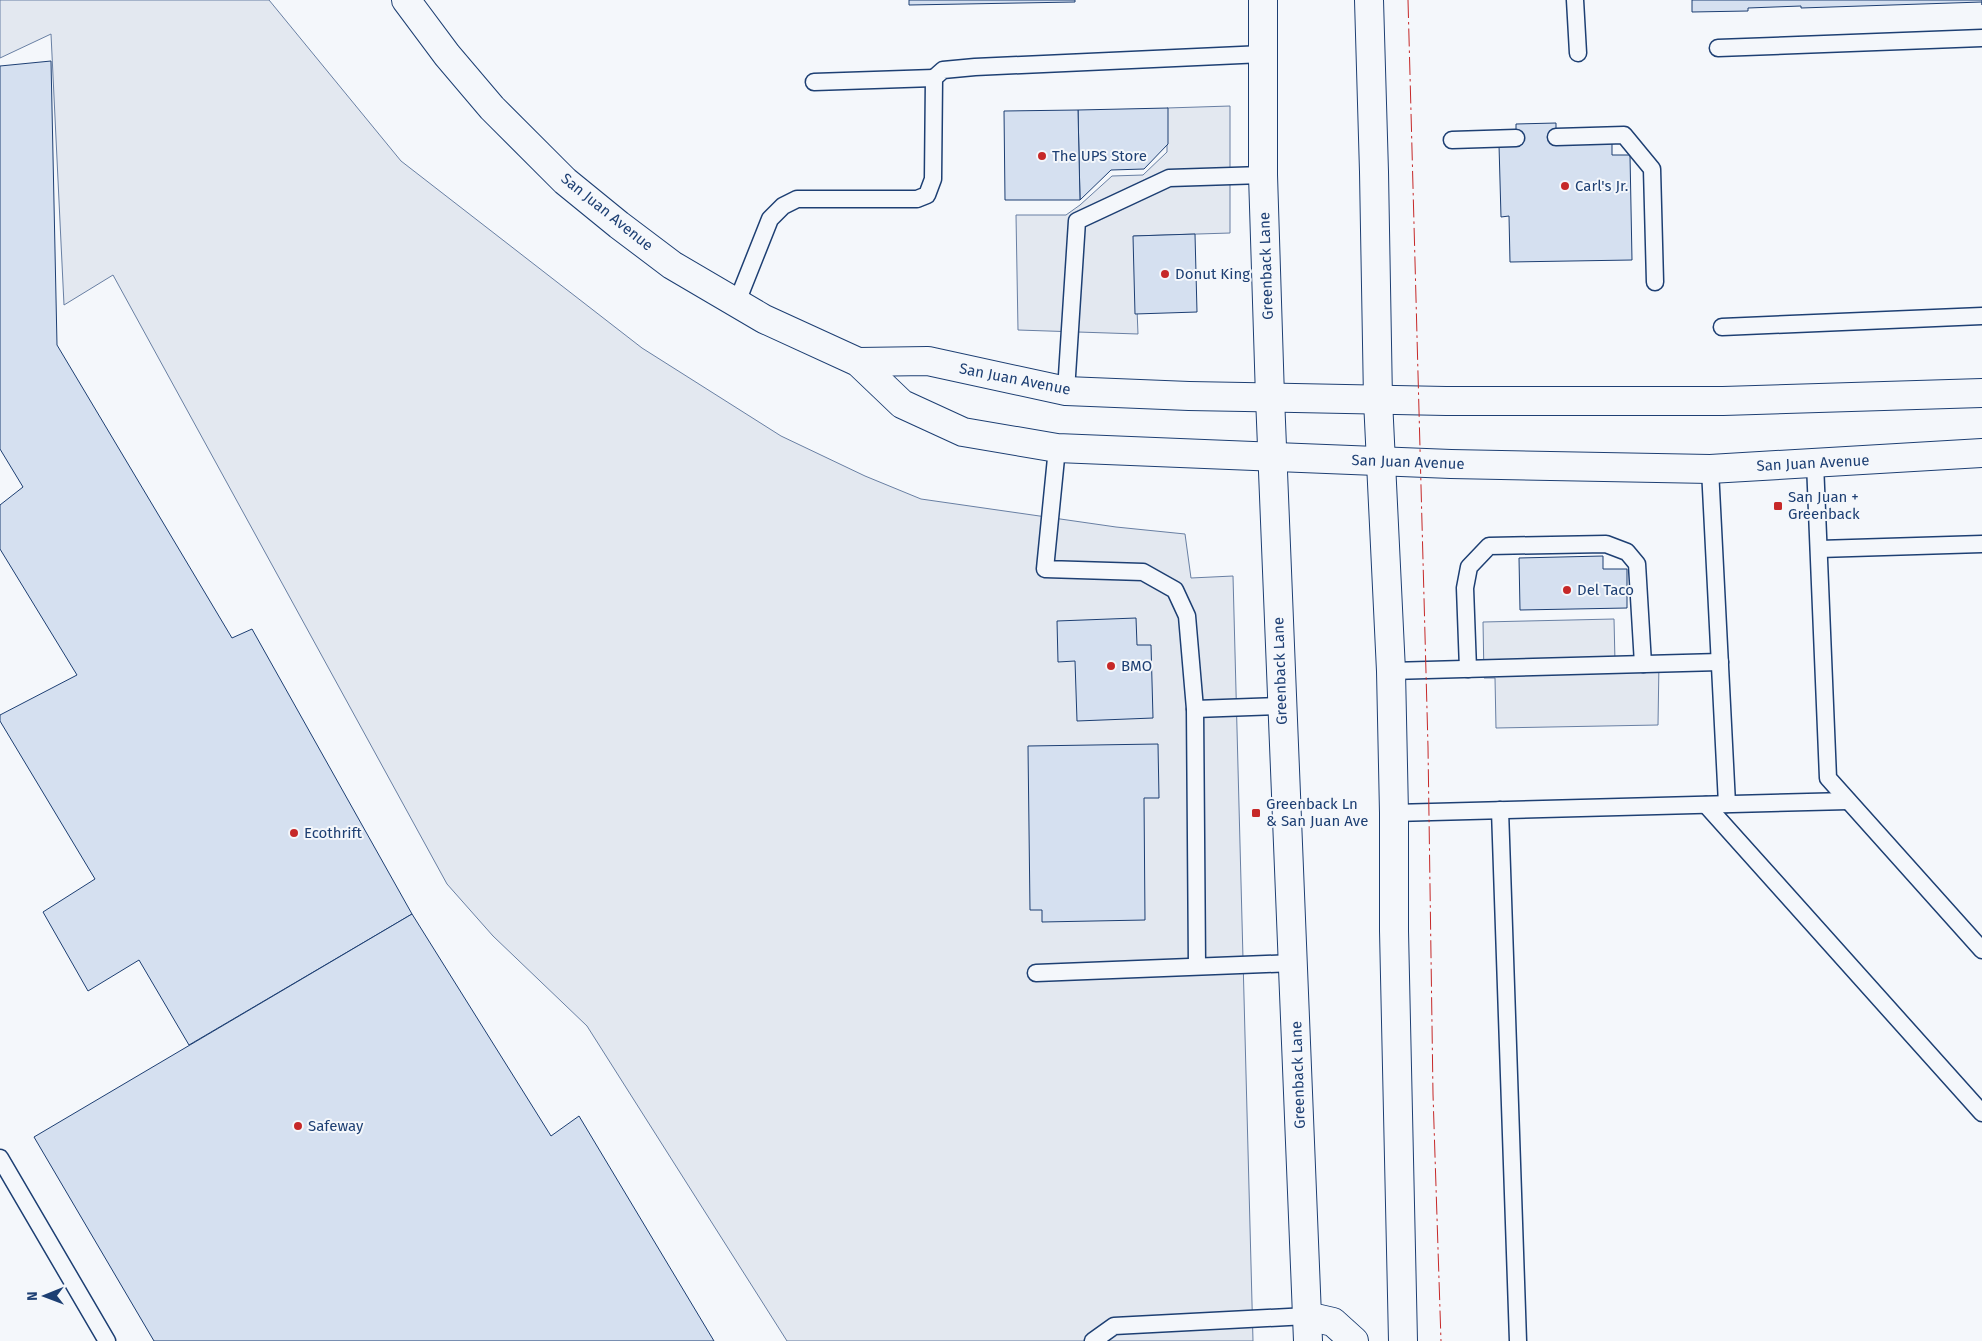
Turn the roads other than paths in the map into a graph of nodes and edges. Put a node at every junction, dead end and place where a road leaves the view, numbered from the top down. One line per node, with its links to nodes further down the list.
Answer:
1 (406, 0): 16 (main road, San Juan Avenue)
2 (1263, 0): 8 (main road, Greenback Lane)
3 (1369, 0): 23 (main road)
4 (1575, 0): 7 (lane)
5 (1982, 38): 6 (lane)
6 (1718, 48)
7 (1578, 53)
8 (1262, 54): 9 (lane); 14 (main road, Greenback Lane)
9 (934, 78): 10 (lane); 16 (lane)
10 (814, 82)
11 (1556, 137): 15 (lane)
12 (1516, 138): 13 (lane)
13 (1452, 140)
14 (1264, 175): 20 (lane); 22 (main road, Greenback Lane)
15 (1655, 282)
16 (737, 302): 19 (main road, San Juan Avenue)
17 (1982, 316): 18 (lane)
18 (1722, 327)
19 (858, 362): 20 (main road, San Juan Avenue); 24 (main road, San Juan Avenue)
20 (1066, 391): 22 (main road, San Juan Avenue)
21 (1982, 393): 23 (main road, San Juan Avenue)
22 (1270, 397): 23 (main road, San Juan Avenue); 26 (main road, Greenback Lane)
23 (1378, 400): 27 (main road)
24 (1057, 448): 26 (main road, San Juan Avenue); 37 (lane)
25 (1982, 454): 28 (main road, San Juan Avenue)
26 (1272, 457): 27 (main road, San Juan Avenue); 36 (main road, Greenback Lane)
27 (1380, 462): 29 (main road, San Juan Avenue); 35 (main road)
28 (1815, 463): 29 (main road, San Juan Avenue); 31 (lane)
29 (1710, 469): 32 (lane)
30 (1982, 544): 31 (lane)
31 (1819, 549): 38 (lane)
32 (1720, 662): 33 (lane); 40 (lane)
33 (1643, 664): 34 (lane); 34 (lane)
34 (1468, 669): 35 (lane)
35 (1391, 671): 42 (main road)
36 (1281, 706): 37 (lane); 44 (main road, Greenback Lane)
37 (1195, 709): 45 (lane)
38 (1848, 801): 40 (lane); 43 (lane)
39 (1706, 804): 40 (lane); 41 (lane); 47 (lane)
40 (1726, 804)
41 (1500, 810): 42 (lane); 54 (lane)
42 (1394, 813): 53 (main road)
43 (1982, 950)
44 (1294, 962): 45 (lane); 49 (main road, Greenback Lane)
45 (1197, 965): 46 (lane)
46 (1036, 973)
47 (1982, 1113)
48 (0, 1158): 50 (lane)
49 (1308, 1329): 51 (lane); 52 (main road)
50 (107, 1341)
51 (1093, 1341)
52 (1354, 1341)
53 (1403, 1341)
54 (1518, 1341)

